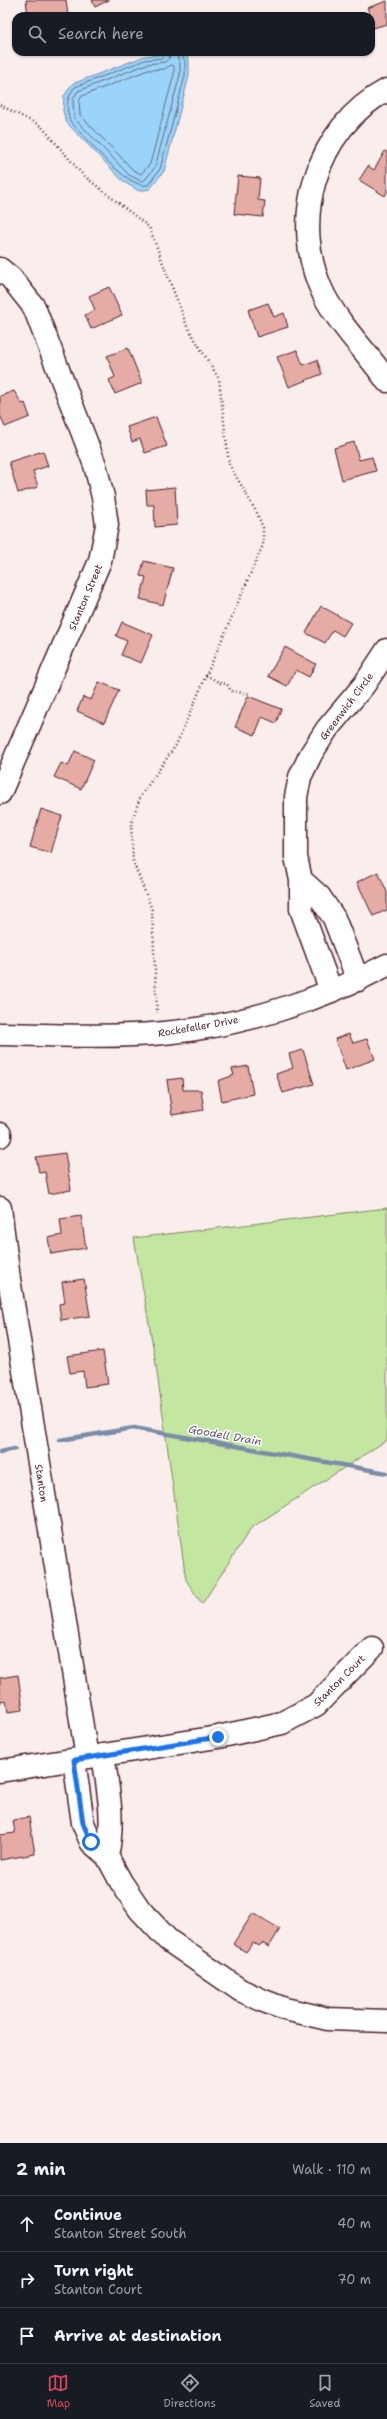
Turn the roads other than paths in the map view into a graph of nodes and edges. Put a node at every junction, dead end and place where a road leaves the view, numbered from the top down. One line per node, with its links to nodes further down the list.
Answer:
1 (387, 90): 3 (street)
2 (0, 269): 5 (street, Stanton Street)
3 (387, 381)
4 (387, 650): 6 (street, Greenwich Circle)
5 (0, 793)
6 (301, 880): 8 (street); 9 (street, Greenwich Circle)
7 (387, 966): 8 (street, Rockefeller Drive)
8 (358, 980): 9 (street, Rockefeller Drive)
9 (331, 991): 10 (street, Rockefeller Drive)
10 (0, 1034)
11 (0, 1208): 12 (street, Stanton)
12 (4, 1279): 14 (street, Stanton)
13 (372, 1648): 14 (street, Stanton Court)
14 (88, 1757): 15 (street, Stanton Court); 16 (street); 16 (street)
15 (0, 1771)
16 (107, 1856): 17 (street)
17 (387, 2021)

